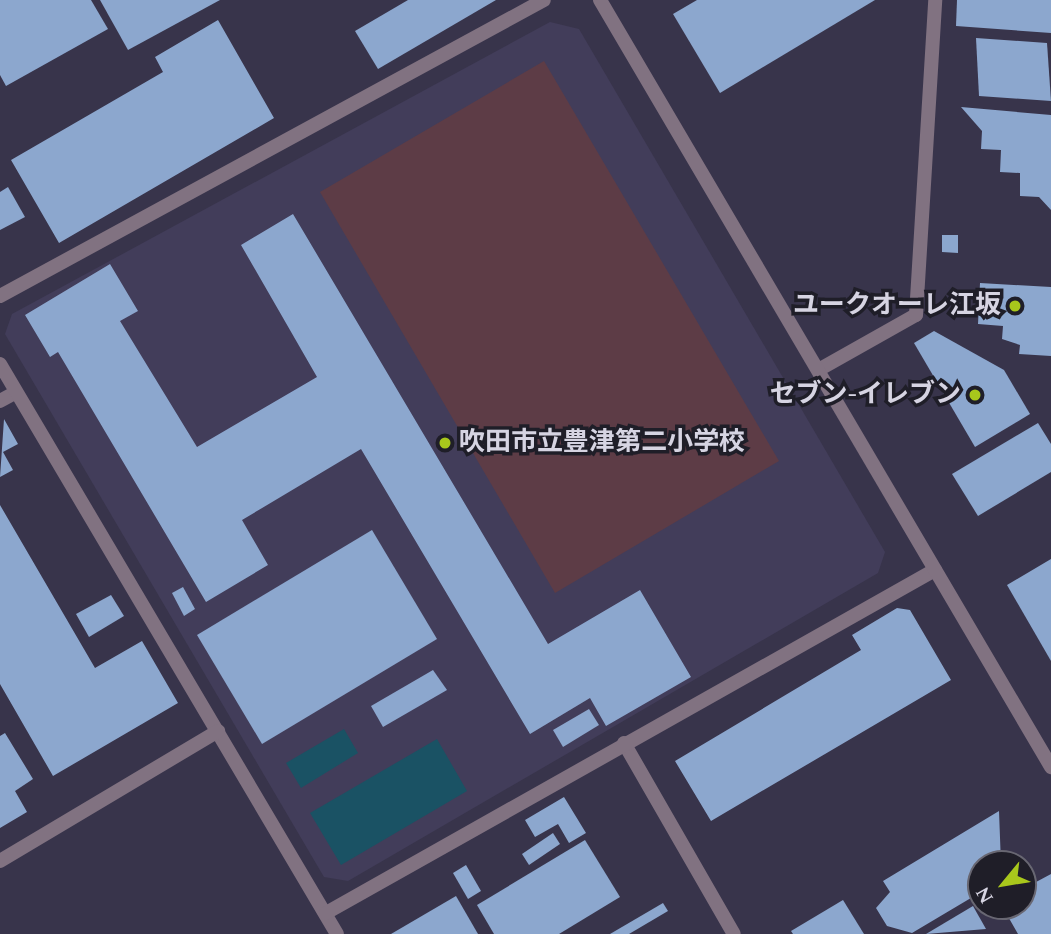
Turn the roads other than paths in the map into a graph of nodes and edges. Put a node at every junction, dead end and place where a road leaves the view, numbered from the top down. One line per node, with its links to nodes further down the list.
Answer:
1 (544, 0): 4 (street)
2 (600, 0): 6 (street)
3 (935, 0): 6 (street)
4 (0, 296)
5 (0, 364): 7 (street)
6 (820, 369): 9 (street)
7 (16, 391): 8 (street); 10 (street)
8 (0, 401)
9 (935, 570): 11 (street); 12 (street)
10 (218, 731): 13 (street); 14 (street)
11 (624, 743): 14 (street); 16 (street)
12 (1051, 767)
13 (0, 861)
14 (326, 914): 15 (street)
15 (337, 934)
16 (734, 934)

